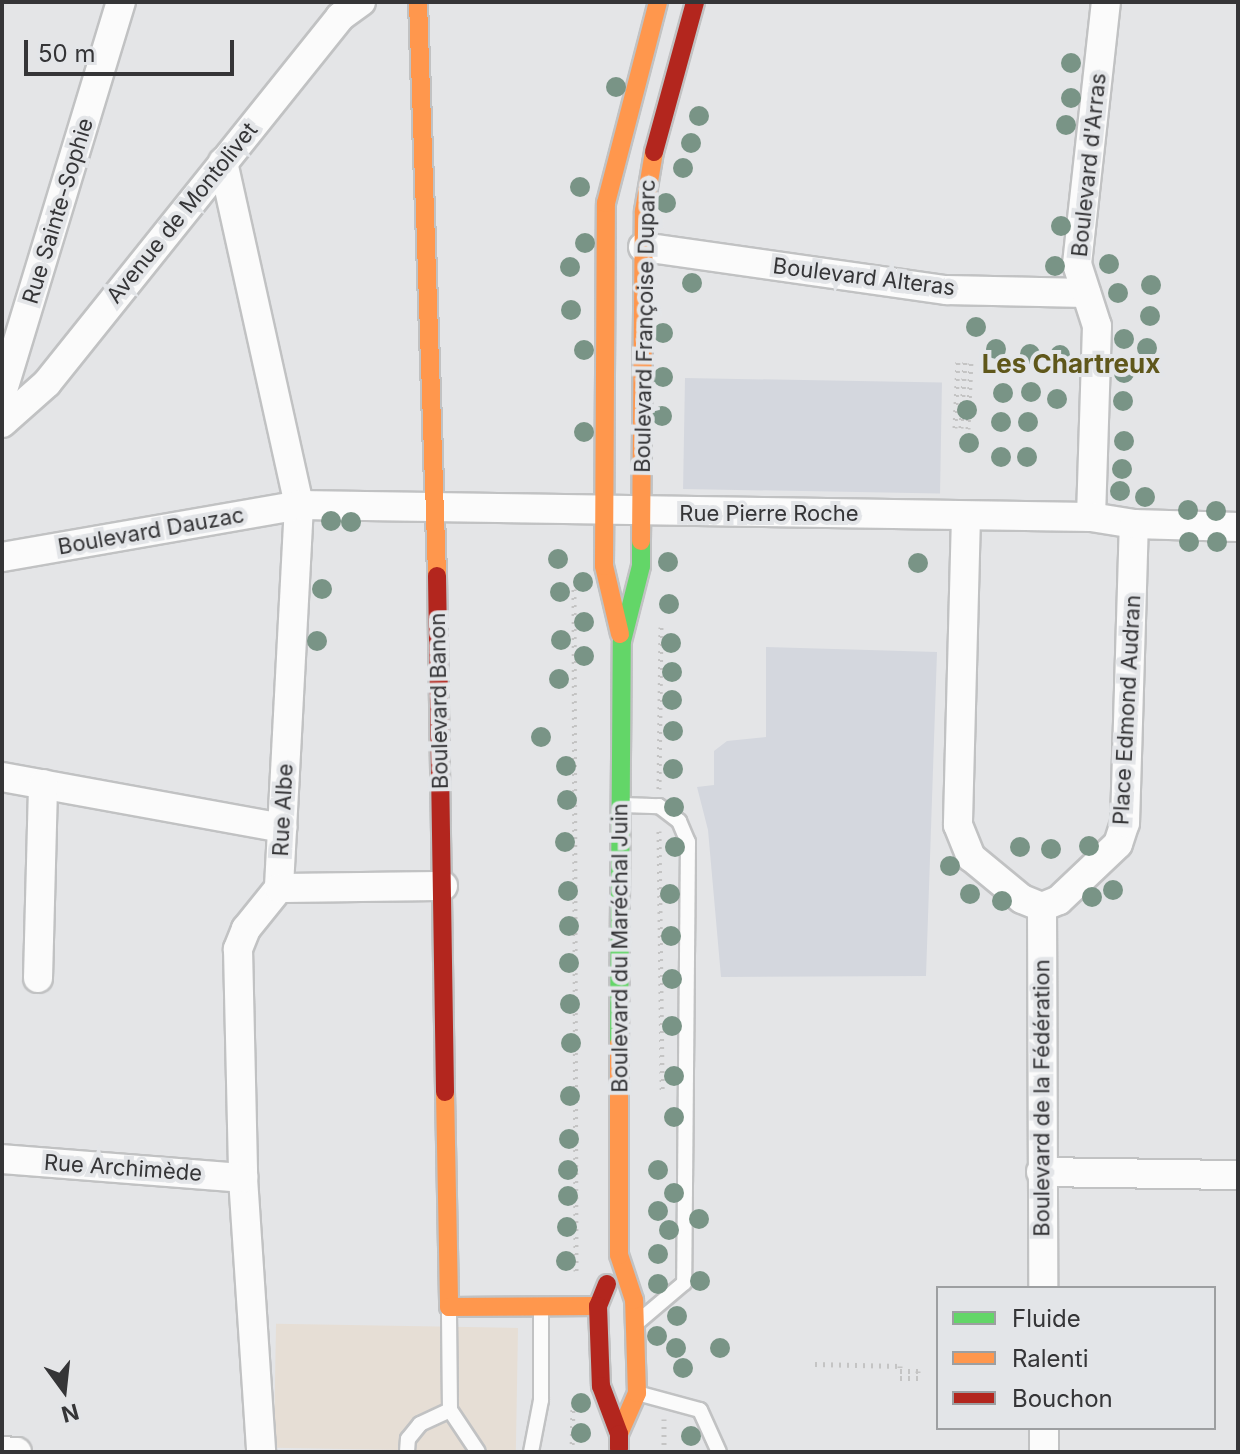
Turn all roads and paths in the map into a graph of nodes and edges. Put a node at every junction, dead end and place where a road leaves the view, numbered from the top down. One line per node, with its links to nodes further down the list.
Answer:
1 (121, 2): 11 (street, Rue Sainte-Sophie)
2 (361, 2): 7 (street, Avenue de Montolivet)
3 (418, 2): 13 (main road, Boulevard Banon)
4 (658, 2): 14 (main road, Boulevard Françoise Duparc)
5 (695, 2): 8 (main road, Boulevard Françoise Duparc)
6 (1106, 2): 9 (street, Boulevard d'Arras)
7 (223, 162): 11 (street, Avenue de Montolivet); 12 (street, Rue Albe)
8 (643, 247): 9 (street, Boulevard Alteras); 15 (main road, Boulevard Françoise Duparc)
9 (1086, 293): 17 (street, Boulevard d'Arras)
10 (965, 360): 10 (path)
11 (3, 422)
12 (299, 505): 13 (street, Rue Pierre Roche); 20 (street, Boulevard Dauzac); 29 (street, Rue Albe)
13 (436, 508): 14 (street, Rue Pierre Roche); 30 (main road, Boulevard Banon)
14 (604, 513): 15 (street, Rue Pierre Roche); 23 (main road, Boulevard du Maréchal Juin)
15 (642, 513): 16 (street, Rue Pierre Roche); 23 (main road, Boulevard du Maréchal Juin)
16 (966, 516): 17 (street, Rue Pierre Roche); 32 (street)
17 (1091, 517): 18 (street, Rue Pierre Roche)
18 (1134, 524): 19 (street, Rue Pierre Roche); 32 (street, Place Edmond Audran)
19 (1238, 527)
20 (2, 557)
21 (574, 583): 41 (path)
22 (661, 613): 26 (path)
23 (622, 641): 27 (main road, Boulevard du Maréchal Juin)
24 (2, 777): 25 (street)
25 (43, 784): 29 (street); 33 (street)
26 (659, 785)
27 (621, 805): 39 (main road, Boulevard du Maréchal Juin); 45 (lane)
28 (659, 827): 34 (path)
29 (282, 828): 31 (street, Rue Albe)
30 (443, 886): 31 (street); 43 (main road, Boulevard Banon)
31 (279, 888): 38 (street, Rue Albe)
32 (1042, 907): 36 (street, Boulevard de la Fédération)
33 (38, 978)
34 (662, 1095)
35 (2, 1159): 38 (street, Rue Archimède)
36 (1041, 1172): 37 (street); 40 (street, Boulevard de la Fédération)
37 (1238, 1175)
38 (243, 1178): 55 (street, Rue Albe)
39 (619, 1255): 42 (main road, Boulevard du Maréchal Juin); 45 (main road, Boulevard du Maréchal Juin)
40 (1043, 1286)
41 (576, 1289)
42 (598, 1306): 44 (main road); 52 (main road, Boulevard du Maréchal Juin)
43 (449, 1307): 44 (main road); 49 (lane)
44 (541, 1307): 58 (lane)
45 (635, 1324): 48 (main road, Boulevard du Maréchal Juin)
46 (815, 1364): 47 (path)
47 (900, 1378)
48 (637, 1393): 52 (main road, Boulevard du Maréchal Juin); 60 (lane)
49 (450, 1410): 56 (lane); 57 (lane)
50 (664, 1416): 59 (path)
51 (1044, 1430): 61 (street)
52 (619, 1443)
53 (2, 1451): 54 (street)
54 (17, 1452)
55 (261, 1452)
56 (407, 1452)
57 (478, 1452)
58 (531, 1452)
59 (664, 1452)
60 (719, 1452)
61 (1044, 1452)

